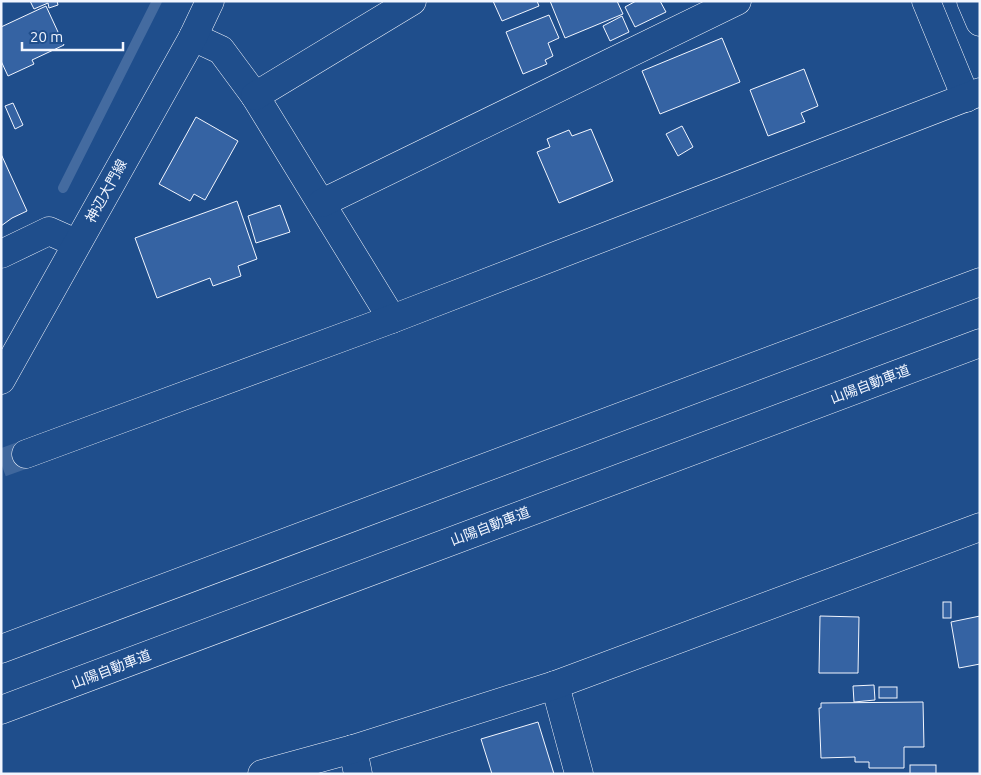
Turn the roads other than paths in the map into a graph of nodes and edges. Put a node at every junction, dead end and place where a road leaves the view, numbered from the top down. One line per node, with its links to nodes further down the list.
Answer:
1 (210, 1): 7 (main road, 神辺大門線)
2 (412, 1): 9 (main road)
3 (737, 1): 10 (main road)
4 (926, 1): 8 (main road)
5 (971, 1): 6 (main road)
6 (980, 22)
7 (193, 37): 9 (main road); 11 (main road, 神辺大門線)
8 (973, 95): 14 (main road)
9 (255, 96): 10 (main road)
10 (322, 203): 14 (main road)
11 (76, 244): 12 (main road); 16 (main road, 神辺大門線)
12 (1, 254)
13 (980, 282): 19 (main road)
14 (392, 319): 17 (main road)
15 (980, 343): 21 (main road, 山陽自動車道)
16 (1, 380)
17 (26, 454)
18 (980, 527): 20 (main road)
19 (1, 649)
20 (555, 685): 22 (main road); 24 (main road)
21 (1, 710)
22 (356, 761): 23 (main road)
23 (262, 774)
24 (580, 774)

